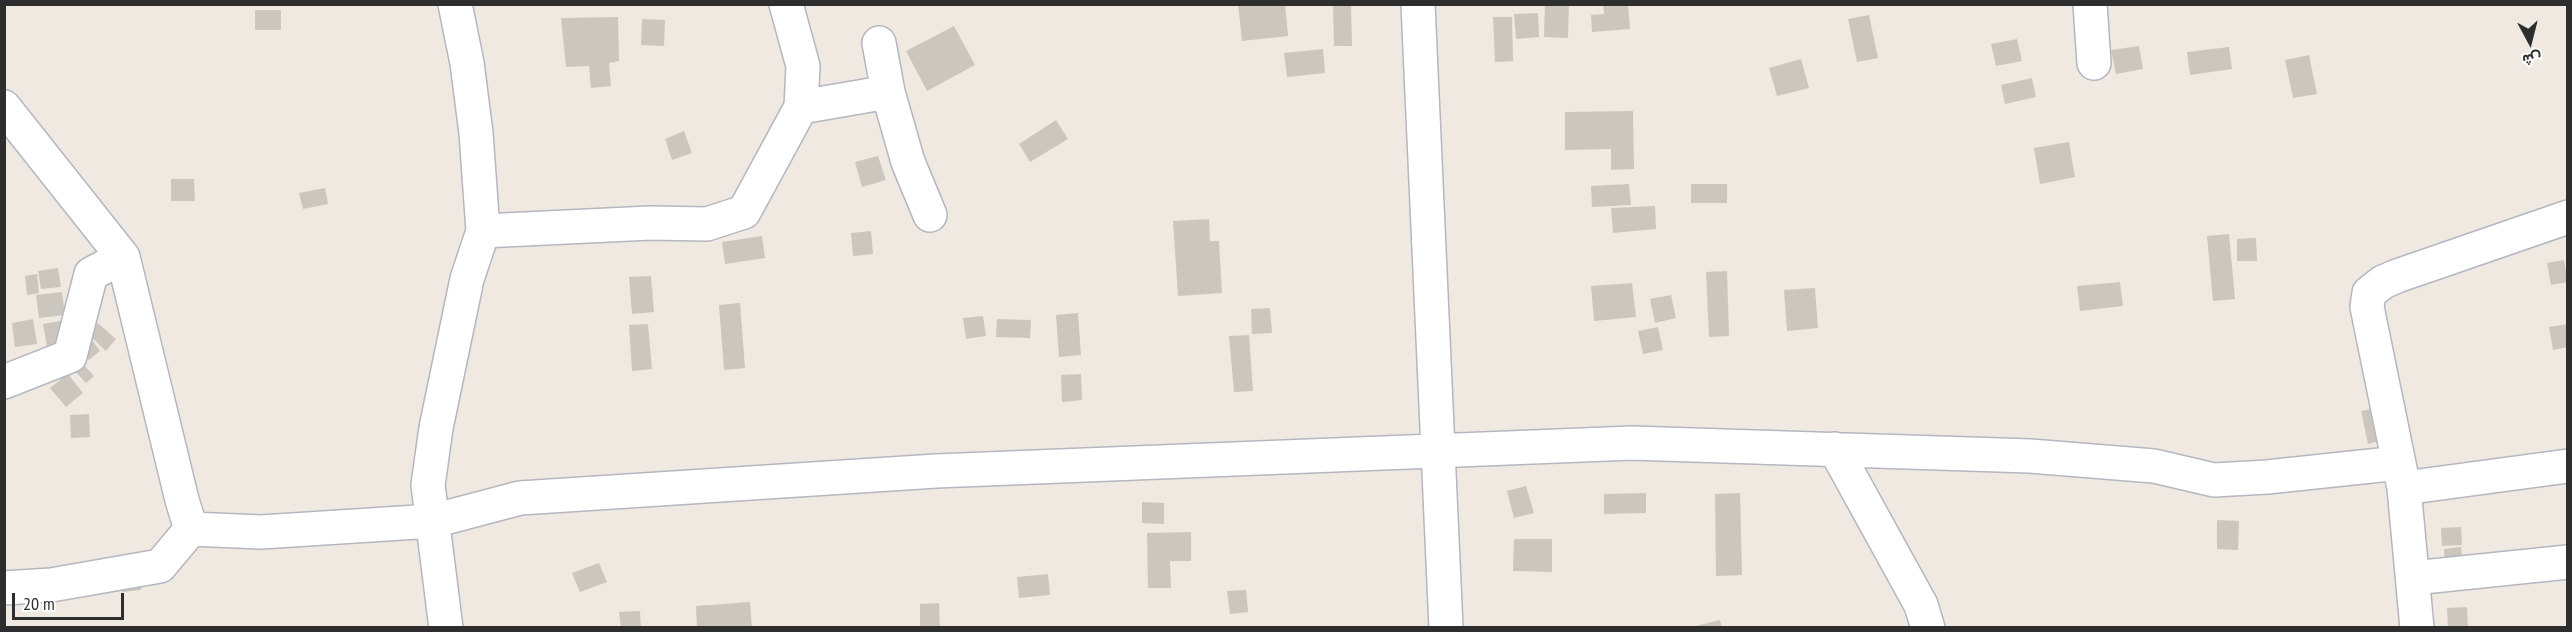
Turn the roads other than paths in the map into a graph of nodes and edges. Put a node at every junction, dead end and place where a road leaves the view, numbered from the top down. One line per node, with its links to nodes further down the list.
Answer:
1 (455, 4): 12 (street)
2 (786, 4): 9 (street)
3 (1418, 4): 16 (street)
4 (2090, 4): 6 (street)
5 (879, 43): 7 (street)
6 (2094, 63)
7 (888, 92): 9 (street); 10 (street)
8 (4, 107): 13 (street)
9 (801, 107): 12 (street)
10 (930, 215)
11 (2568, 217): 18 (street)
12 (483, 231): 19 (street)
13 (123, 257): 14 (street); 20 (street)
14 (4, 382)
15 (1835, 449): 16 (street); 18 (street); 26 (street)
16 (1438, 451): 19 (street); 25 (street)
17 (2568, 466): 18 (street)
18 (2401, 476): 22 (street)
19 (433, 521): 20 (street); 24 (street)
20 (191, 529): 23 (street)
21 (2568, 562): 22 (street)
22 (2413, 578): 27 (street)
23 (4, 588)
24 (446, 627)
25 (1446, 627)
26 (1928, 627)
27 (2416, 627)

